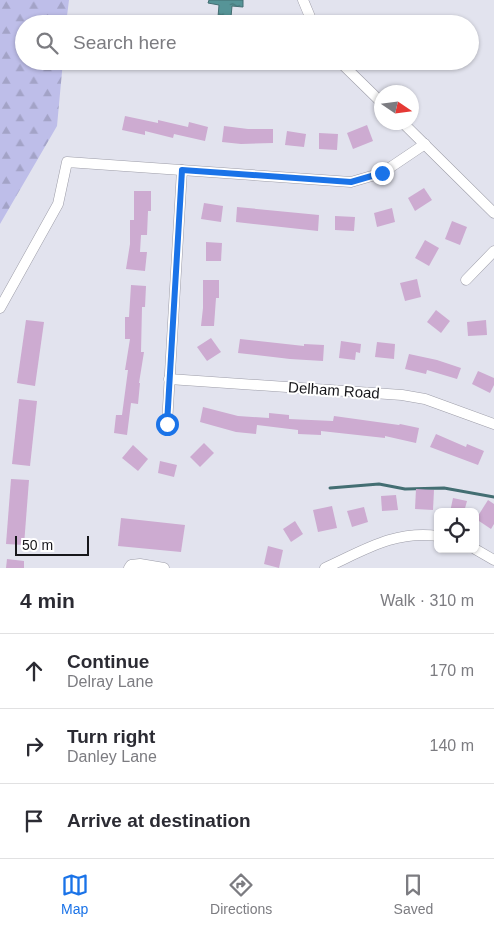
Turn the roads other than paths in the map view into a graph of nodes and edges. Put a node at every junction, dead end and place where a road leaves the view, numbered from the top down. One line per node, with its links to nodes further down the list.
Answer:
1 (303, 0): 2 (street)
2 (309, 15)
3 (348, 70): 4 (street)
4 (374, 95)
5 (410, 130): 6 (street)
6 (425, 144): 7 (street); 8 (street)
7 (182, 170): 11 (street); 12 (street)
8 (494, 213)
9 (494, 251): 10 (street)
10 (466, 280)
11 (0, 308)
12 (169, 379): 13 (street); 14 (street, Delham Road)
13 (167, 424)
14 (494, 424)
15 (434, 536): 20 (street)
16 (479, 551): 17 (street)
17 (494, 560)
18 (128, 568): 19 (street)
19 (164, 568)
20 (325, 568)

